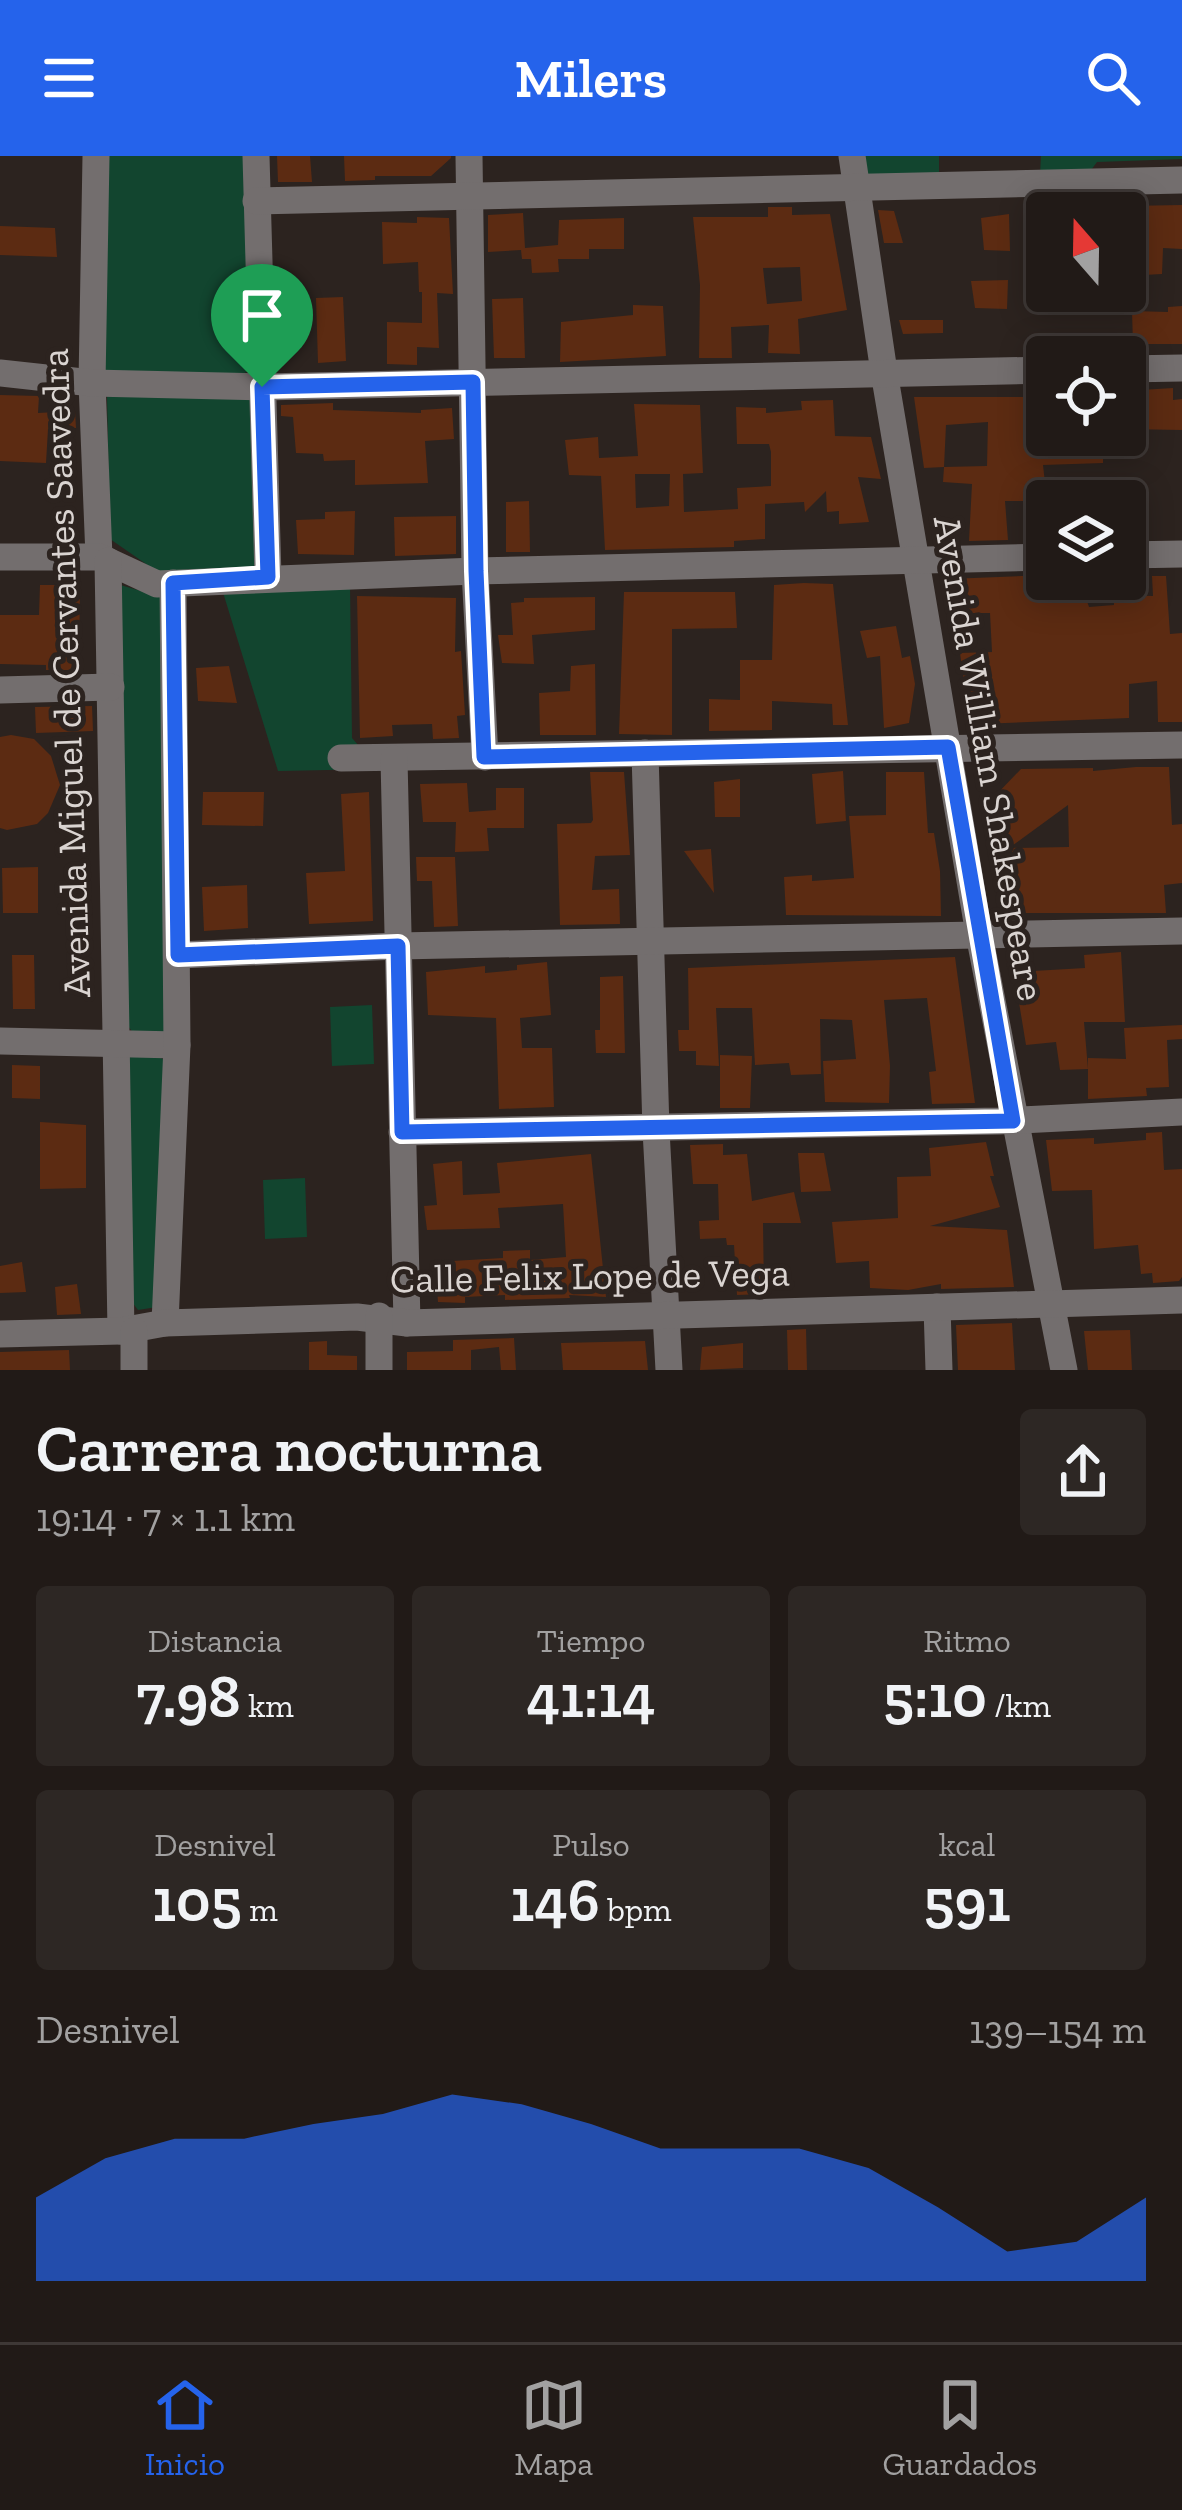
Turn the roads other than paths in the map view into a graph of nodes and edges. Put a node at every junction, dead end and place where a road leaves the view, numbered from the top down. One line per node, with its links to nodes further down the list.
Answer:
1 (96, 156): 14 (street, Avenida Miguel de Cervantes Saavedra)
2 (256, 156): 8 (street)
3 (469, 156): 7 (street)
4 (852, 156): 6 (street, Avenida William Shakespeare)
5 (1182, 180): 6 (street)
6 (857, 188): 7 (street); 12 (street, Avenida William Shakespeare)
7 (470, 196): 8 (street); 15 (street)
8 (256, 201): 16 (street)
9 (1182, 368): 10 (street)
10 (1146, 369)
11 (1026, 370): 12 (street)
12 (884, 372): 15 (street); 22 (street, Avenida William Shakespeare)
13 (0, 373): 14 (street)
14 (92, 382): 16 (street); 21 (street, Avenida Miguel de Cervantes Saavedra)
15 (473, 382): 16 (street); 23 (street)
16 (262, 387): 24 (street)
17 (1182, 554): 18 (street)
18 (1146, 555)
19 (0, 557): 21 (street)
20 (1026, 557): 22 (street)
21 (104, 559): 25 (street); 26 (street, Avenida Miguel de Cervantes Saavedra)
22 (918, 559): 23 (street); 29 (street, Avenida William Shakespeare)
23 (476, 571): 24 (street); 31 (street)
24 (268, 577): 25 (street)
25 (173, 583): 38 (street)
26 (112, 687): 27 (street); 40 (street, Avenida Miguel de Cervantes Saavedra)
27 (0, 690)
28 (1182, 745): 29 (street)
29 (948, 747): 30 (street); 35 (street, Avenida William Shakespeare)
30 (645, 753): 31 (street); 36 (street)
31 (484, 757): 33 (street)
32 (341, 758): 33 (street)
33 (394, 759): 37 (street)
34 (1182, 931): 35 (street)
35 (979, 934): 36 (street); 43 (street, Avenida William Shakespeare)
36 (650, 942): 37 (street); 44 (street)
37 (398, 946): 38 (street); 45 (street)
38 (178, 955): 41 (street)
39 (0, 1041): 40 (street)
40 (115, 1045): 41 (street); 53 (street, Avenida Miguel de Cervantes Saavedra)
41 (177, 1045): 51 (street)
42 (1182, 1112): 43 (street)
43 (1013, 1121): 44 (street); 47 (street, Avenida William Shakespeare)
44 (656, 1130): 45 (street); 50 (street)
45 (402, 1132): 52 (street)
46 (1182, 1300): 47 (street, Calle Felix Lope de Vega)
47 (1053, 1305): 48 (street, Calle Felix Lope de Vega); 59 (street, Avenida William Shakespeare)
48 (937, 1307): 50 (street, Calle Felix Lope de Vega); 58 (street)
49 (379, 1316): 51 (street, Calle Felix Lope de Vega); 52 (street, Calle Felix Lope de Vega); 56 (street)
50 (666, 1316): 52 (street, Calle Felix Lope de Vega); 57 (street)
51 (165, 1323): 53 (street, Calle Felix Lope de Vega)
52 (407, 1323)
53 (128, 1331): 54 (street, Calle Felix Lope de Vega); 55 (street, Avenida Miguel de Cervantes Saavedra)
54 (0, 1334)
55 (134, 1370)
56 (379, 1370)
57 (669, 1370)
58 (939, 1370)
59 (1064, 1370)

